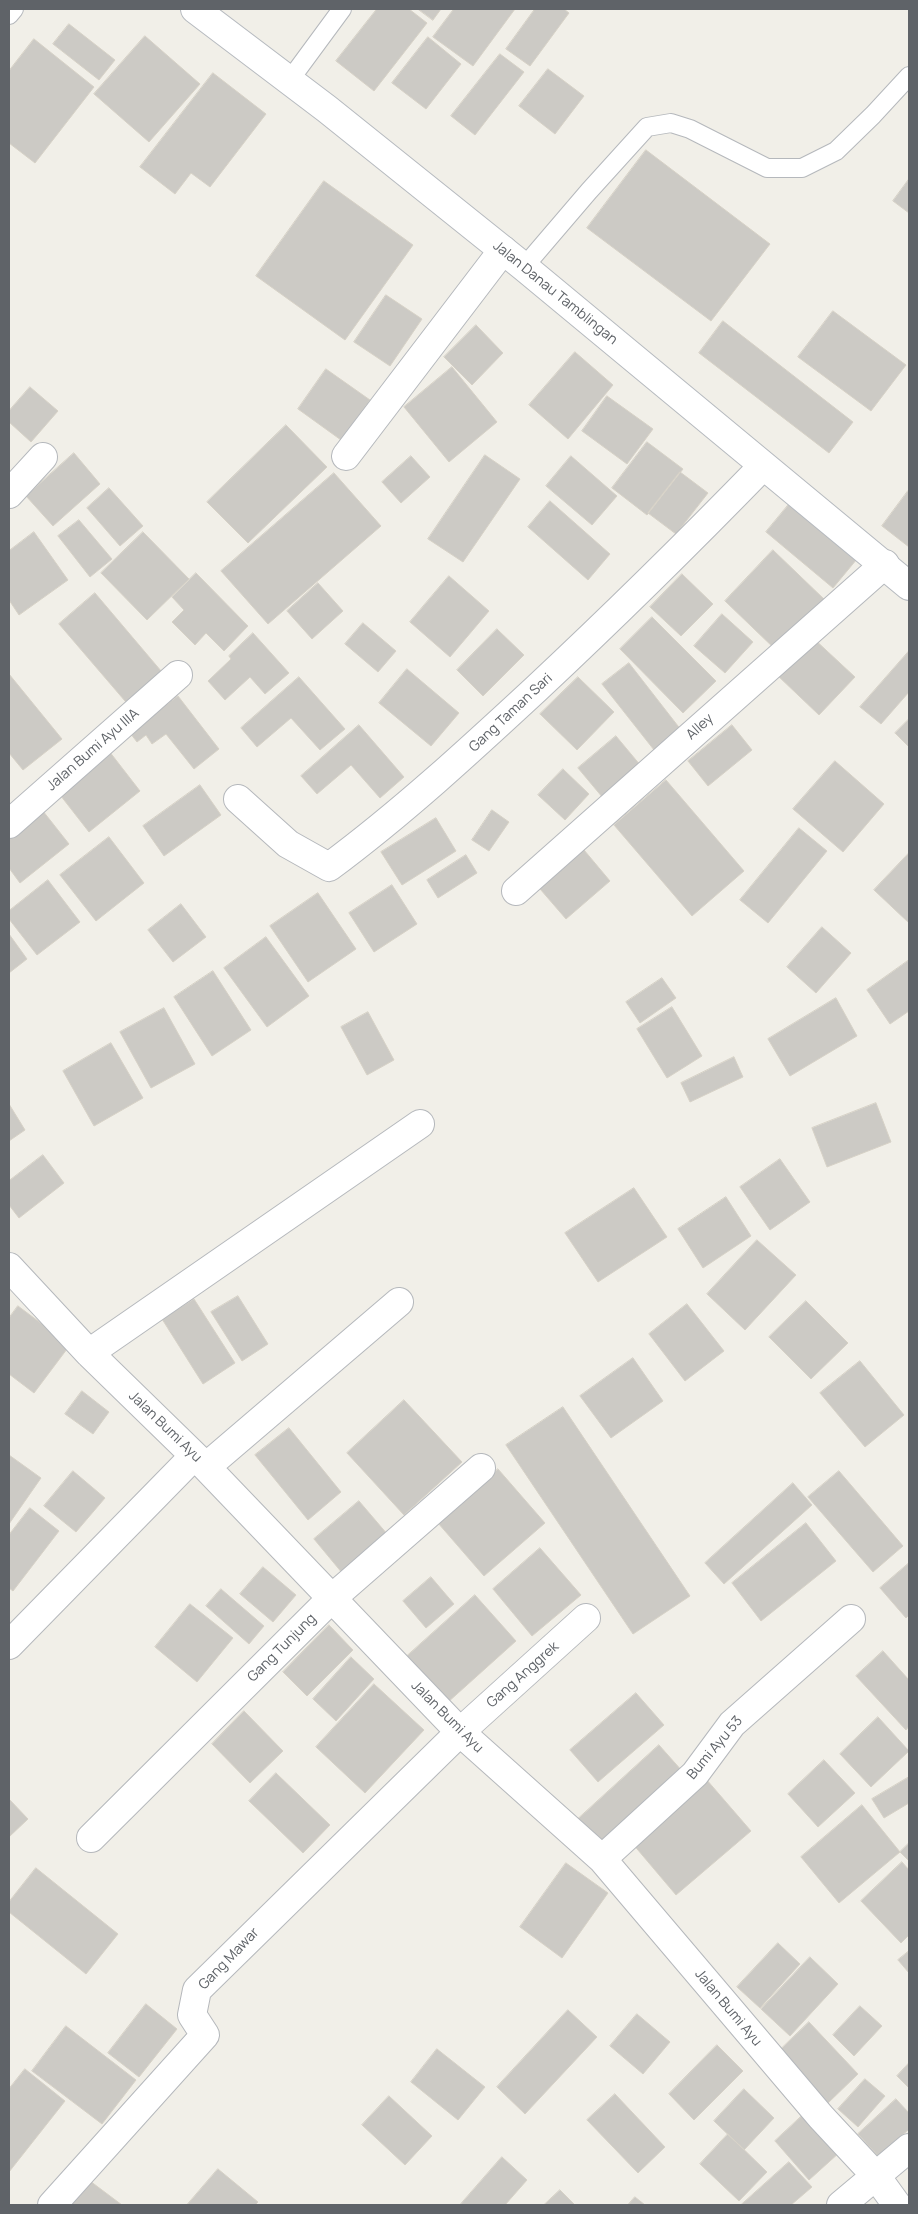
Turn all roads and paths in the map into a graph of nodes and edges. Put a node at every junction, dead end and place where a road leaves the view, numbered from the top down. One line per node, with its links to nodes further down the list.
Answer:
1 (14, 9): 4 (lane)
2 (195, 9): 6 (street, Jalan Danau Tamblingan)
3 (342, 9): 6 (lane)
4 (9, 15)
5 (909, 76): 8 (lane)
6 (289, 81): 7 (street, Jalan Danau Tamblingan)
7 (502, 250): 8 (street, Jalan Danau Tamblingan); 9 (street)
8 (524, 267): 11 (street, Jalan Danau Tamblingan)
9 (346, 456)
10 (43, 457): 12 (street)
11 (764, 466): 13 (street, Jalan Danau Tamblingan); 16 (street, Gang Taman Sari)
12 (9, 494)
13 (885, 564): 14 (street, Jalan Danau Tamblingan); 18 (street, Alley)
14 (909, 586)
15 (178, 675): 17 (street, Jalan Bumi Ayu IIIA)
16 (238, 799)
17 (9, 824)
18 (516, 891)
19 (420, 1124): 22 (street)
20 (13, 1280): 22 (street, Jalan Bumi Ayu)
21 (399, 1302): 23 (street)
22 (89, 1354): 23 (street, Jalan Bumi Ayu)
23 (200, 1461): 25 (street, Jalan Bumi Ayu); 28 (street)
24 (481, 1468): 25 (street, Gang Tunjung)
25 (331, 1599): 29 (street, Jalan Bumi Ayu); 30 (street, Gang Tunjung)
26 (586, 1618): 29 (street, Gang Anggrek)
27 (851, 1619): 31 (street, Bumi Ayu 53)
28 (9, 1645)
29 (460, 1732): 31 (street, Jalan Bumi Ayu); 34 (street, Gang Mawar)
30 (91, 1838)
31 (602, 1859): 33 (street, Jalan Bumi Ayu)
32 (909, 2148): 33 (street)
33 (876, 2176): 35 (street); 36 (street, Jalan Bumi Ayu)
34 (52, 2205)
35 (841, 2205)
36 (897, 2205)

